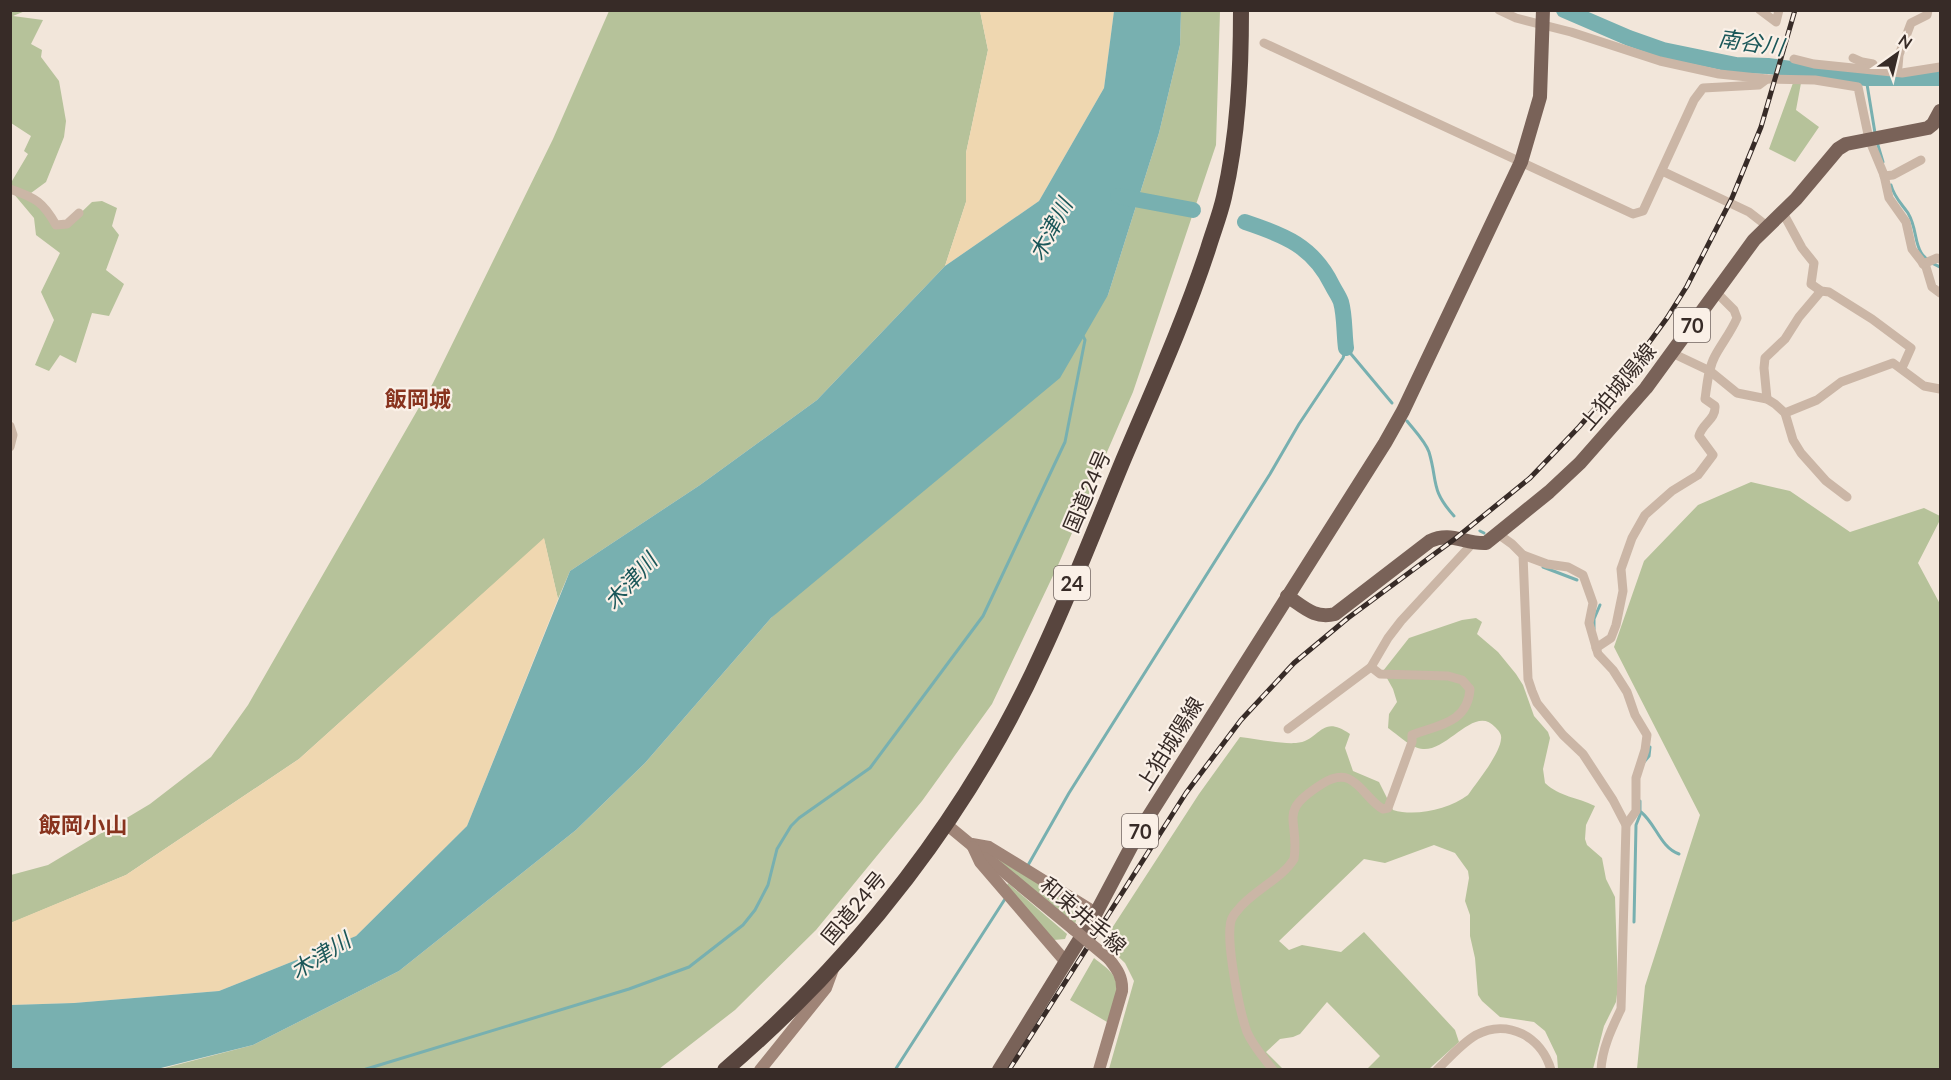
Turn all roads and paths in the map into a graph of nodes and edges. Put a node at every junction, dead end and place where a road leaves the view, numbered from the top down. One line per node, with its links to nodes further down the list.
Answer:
1 (1240, 10): 44 (highway, 国道24号 / 24)
2 (1499, 10): 6 (street)
3 (1760, 10): 4 (street)
4 (1779, 10)
5 (1928, 10): 10 (street)
6 (1543, 17): 12 (street); 16 (main road, 上狛城陽線 / 70)
7 (1264, 43): 16 (street)
8 (1853, 58): 10 (street)
9 (1794, 59): 11 (street)
10 (1899, 67): 11 (street)
11 (1941, 67)
12 (1767, 79): 14 (street); 17 (street)
13 (1941, 111): 14 (main road, 上狛城陽線 / 70)
14 (1869, 139): 18 (street); 20 (main road, 上狛城陽線 / 70)
15 (1921, 160): 18 (street)
16 (1521, 162): 17 (street); 40 (main road, 上狛城陽線 / 70)
17 (1662, 171): 22 (street)
18 (1884, 176): 24 (street)
19 (10, 189): 21 (street)
20 (1782, 211): 22 (main road, 上狛城陽線 / 70); 26 (street)
21 (79, 213)
22 (1767, 226): 25 (main road, 上狛城陽線 / 70)
23 (1941, 259): 24 (street)
24 (1923, 264): 27 (street)
25 (1716, 291): 28 (main road, 上狛城陽線 / 70); 30 (street)
26 (1821, 291): 29 (street); 32 (street)
27 (1941, 293)
28 (1672, 353): 30 (street); 37 (main road, 上狛城陽線 / 70)
29 (1902, 368): 31 (street); 33 (street)
30 (1710, 371): 32 (street); 41 (street)
31 (1940, 387)
32 (1767, 399): 33 (street)
33 (1785, 413): 36 (street)
34 (10, 426): 35 (street)
35 (10, 447)
36 (1847, 497)
37 (1498, 534): 38 (main road, 上狛城陽線 / 70); 39 (street)
38 (1472, 544): 40 (main road); 42 (street)
39 (1523, 555): 41 (street); 45 (street)
40 (1287, 596): 47 (main road, 上狛城陽線 / 70)
41 (1596, 648): 45 (street)
42 (1371, 667): 43 (street); 54 (street)
43 (1288, 729)
44 (946, 824): 46 (main road, 和束井手線); 48 (highway, 国道24号 / 24)
45 (1626, 825): 57 (street)
46 (971, 844): 47 (main road); 49 (main road); 53 (main road, 和束井手線, bridge)
47 (1096, 913): 49 (main road, 上狛城陽線 / 70)
48 (837, 961): 50 (highway, 国道24号 / 24); 51 (main road)
49 (1065, 961): 52 (main road, 上狛城陽線 / 70)
50 (725, 1070)
51 (760, 1070)
52 (999, 1070)
53 (1100, 1070)
54 (1273, 1070)
55 (1437, 1070): 56 (street)
56 (1551, 1070)
57 (1601, 1070)

